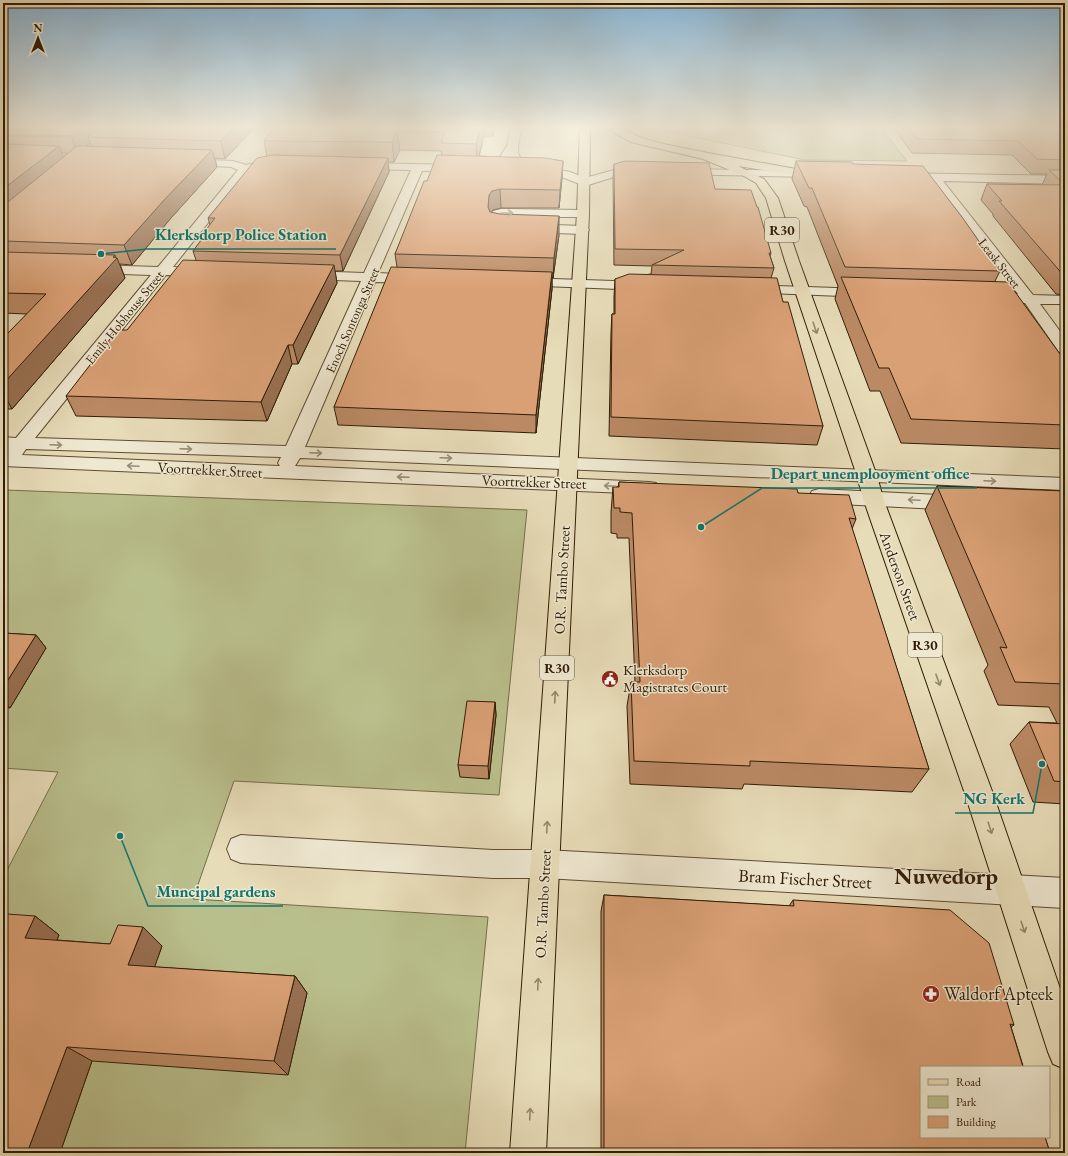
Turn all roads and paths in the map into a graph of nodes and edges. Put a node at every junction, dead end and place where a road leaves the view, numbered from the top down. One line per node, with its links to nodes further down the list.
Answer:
1 (235, 181): 10 (street, Emily Hobhouse Street)
2 (412, 181): 13 (street, Enoch Sontonga Street)
3 (585, 181): 8 (main road, O.R. Tambo Street / R30)
4 (760, 181): 7 (main road, Anderson Street / R30)
5 (778, 181): 7 (main road)
6 (937, 181): 22 (street, Leask Street)
7 (772, 198): 19 (main road, Anderson Street / R30)
8 (583, 222): 8 (street, one-way to 8); 16 (main road, O.R. Tambo Street / R30)
9 (83, 268): 10 (street)
10 (162, 271): 11 (street); 25 (street, Emily Hobhouse Street)
11 (216, 272)
12 (293, 275): 13 (street)
13 (370, 277): 14 (street); 26 (street, Enoch Sontonga Street)
14 (432, 279)
15 (510, 282): 16 (street)
16 (579, 284): 17 (street); 29 (main road, O.R. Tambo Street / R30)
17 (659, 286)
18 (739, 289): 19 (street)
19 (802, 291): 20 (street); 31 (main road, Anderson Street / R30, one-way to 31)
20 (880, 294)
21 (974, 297): 22 (street)
22 (1028, 299): 23 (street); 24 (street, Leask Street)
23 (1065, 300)
24 (1065, 349)
25 (22, 443): 26 (street, Voortrekker Street, one-way to 26); 27 (street, Voortrekker Street)
26 (294, 452): 28 (street, Enoch Sontonga Street); 29 (street, Voortrekker Street, one-way to 29)
27 (4, 457): 28 (street, Voortrekker Street, one-way to 27)
28 (283, 473): 29 (street, Voortrekker Street, one-way to 28)
29 (568, 473): 31 (street, Voortrekker Street); 32 (street, Voortrekker Street, one-way to 29); 36 (main road, O.R. Tambo Street / R30, one-way to 29)
30 (1065, 484): 31 (street, Voortrekker Street, one-way to 30)
31 (870, 487): 33 (street, Voortrekker Street); 34 (street, Voortrekker Street, one-way to 31); 37 (main road, Anderson Street / R30, one-way to 37)
32 (671, 489)
33 (803, 495)
34 (980, 504)
35 (241, 849): 36 (street, Bram Fischer Street)
36 (545, 864): 37 (street, Bram Fischer Street); 40 (main road, O.R. Tambo Street / R30, one-way to 36)
37 (1011, 890): 38 (street, Bram Fischer Street); 39 (main road, Anderson Street / R30, one-way to 39)
38 (1065, 893)
39 (1065, 1052)
40 (528, 1153)

